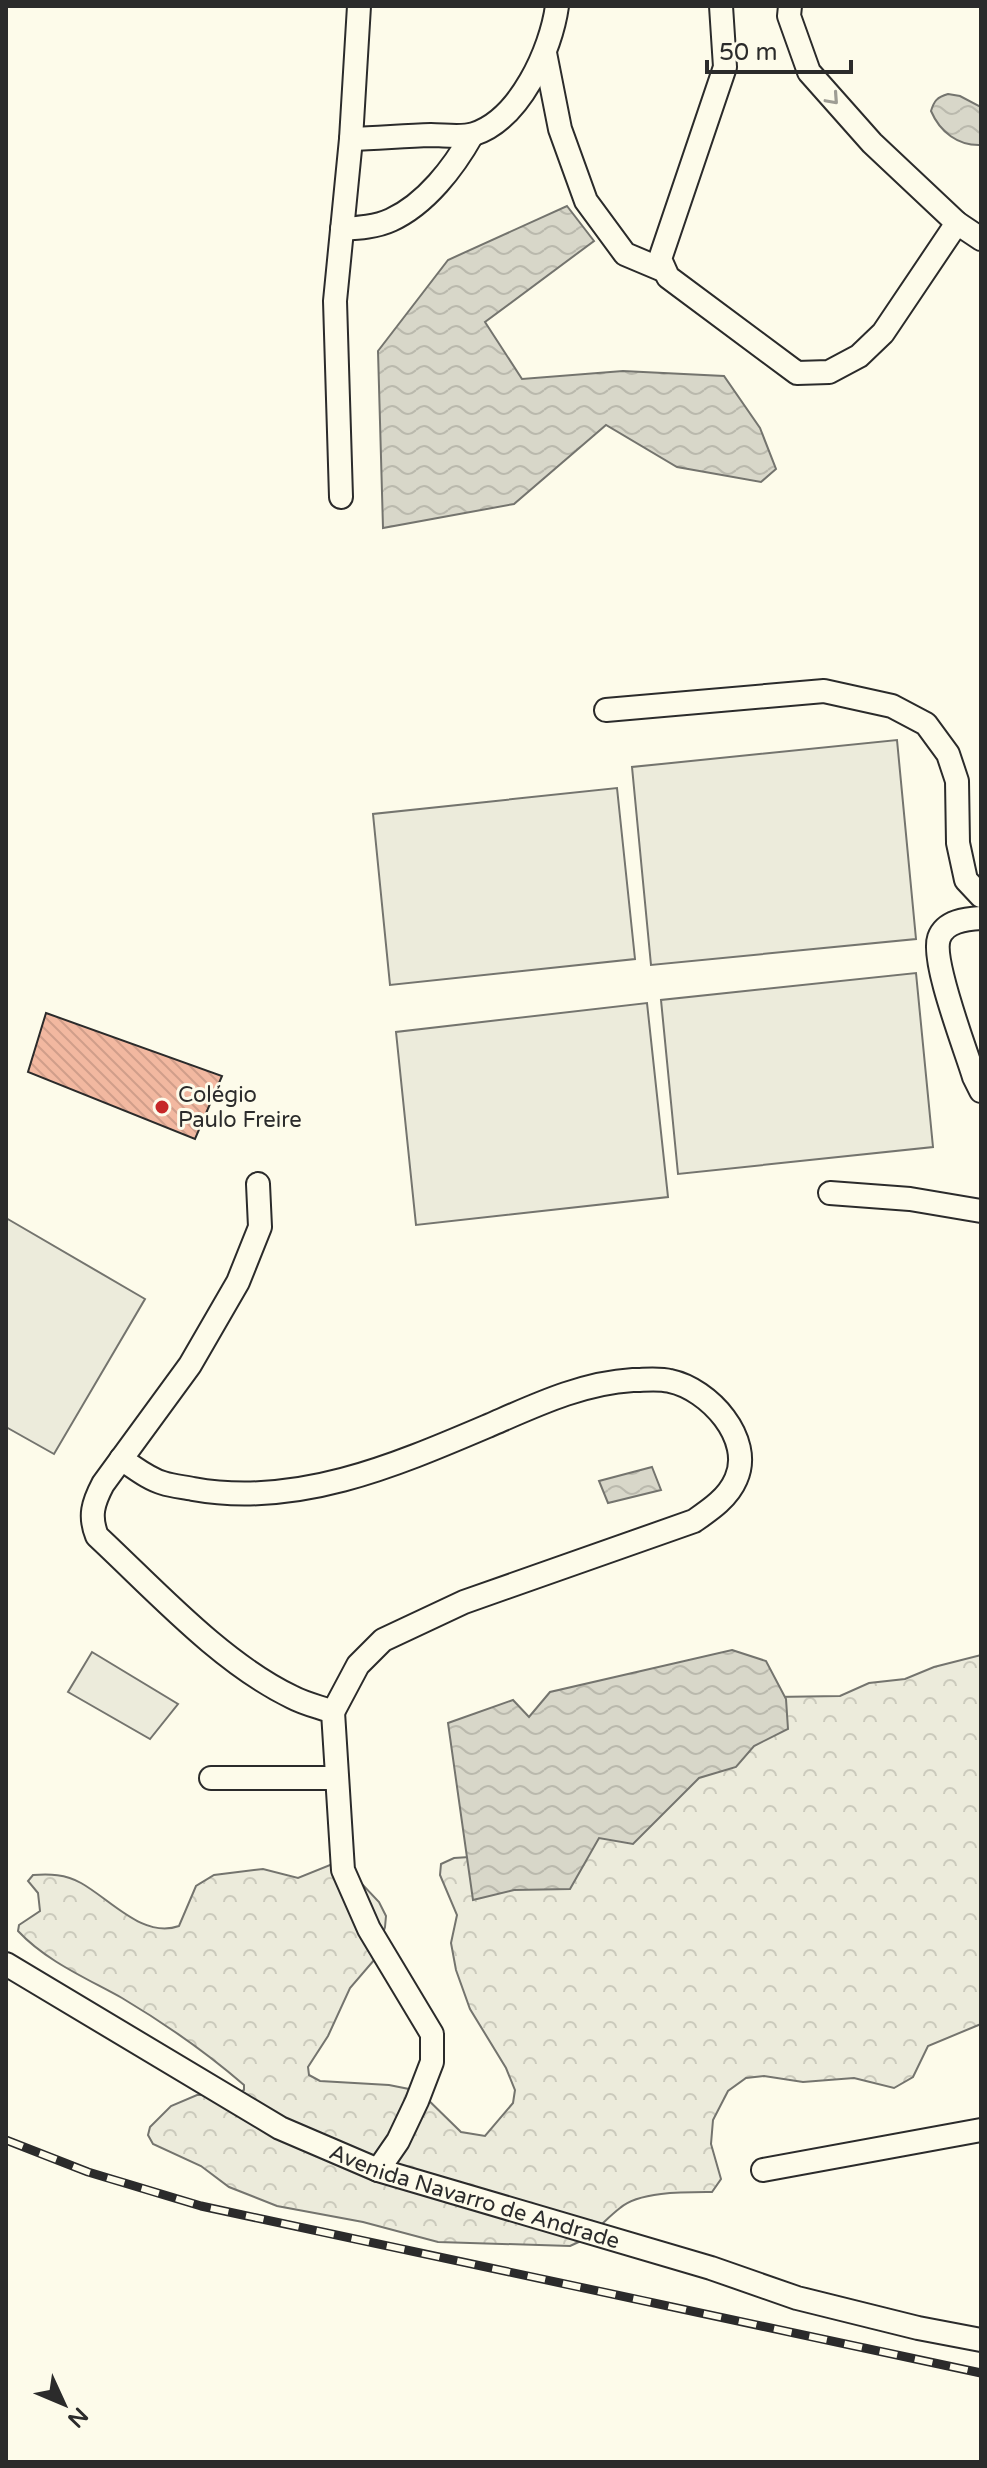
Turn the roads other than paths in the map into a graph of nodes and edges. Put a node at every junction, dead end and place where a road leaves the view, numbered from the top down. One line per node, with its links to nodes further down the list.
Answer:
1 (359, 6): 7 (street)
2 (557, 6): 5 (street)
3 (721, 6): 11 (street)
4 (790, 6): 8 (street, one-way to 8)
5 (545, 53): 6 (street); 11 (street)
6 (472, 135): 7 (street); 9 (street)
7 (351, 139): 9 (street)
8 (957, 223): 10 (street); 11 (street)
9 (342, 229): 12 (street)
10 (981, 239)
11 (663, 270)
12 (341, 497)
13 (606, 710): 14 (street)
14 (981, 896)
15 (981, 918): 16 (street)
16 (981, 1091)
17 (258, 1184): 20 (street)
18 (830, 1193): 19 (street)
19 (981, 1211)
20 (121, 1459): 21 (street); 21 (street)
21 (333, 1712): 23 (street)
22 (211, 1778): 23 (street)
23 (336, 1778): 26 (street)
24 (6, 1964): 26 (street, Avenida Navarro de Andrade)
25 (981, 2130): 27 (street)
26 (378, 2170): 28 (street, Avenida Navarro de Andrade)
27 (763, 2170)
28 (981, 2340)

